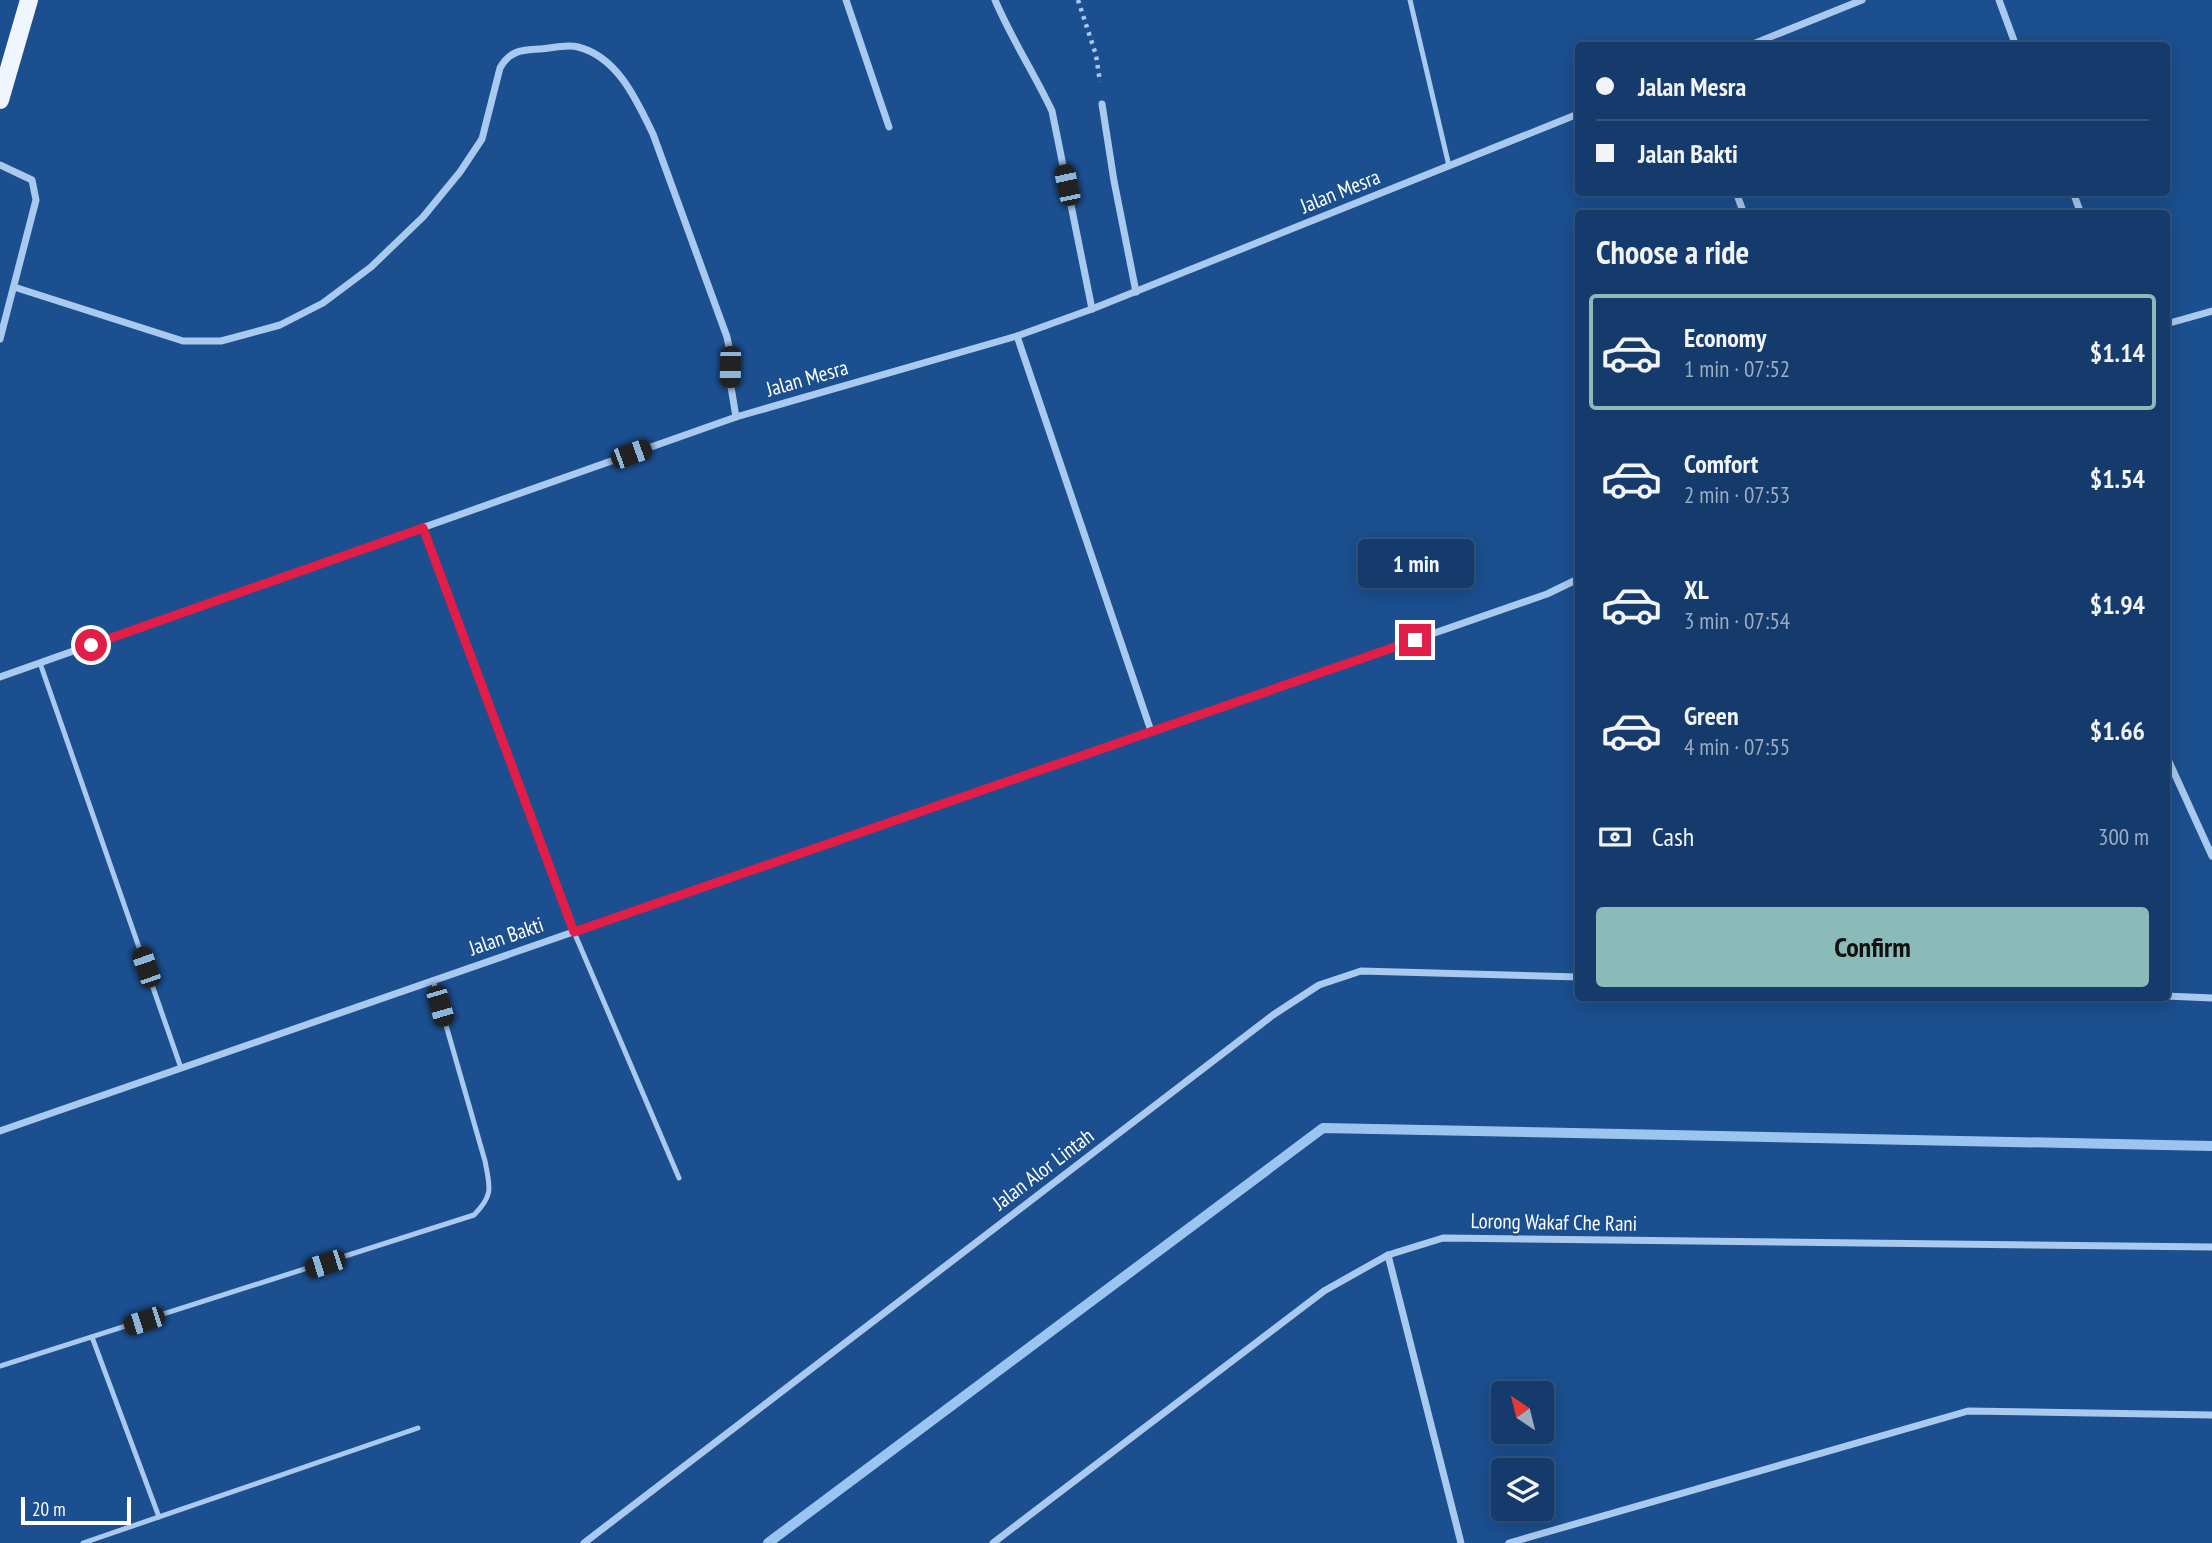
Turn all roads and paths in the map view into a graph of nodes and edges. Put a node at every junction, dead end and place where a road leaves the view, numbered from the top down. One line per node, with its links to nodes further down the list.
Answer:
1 (29, 0): 10 (main road)
2 (846, 0): 13 (street)
3 (995, 0): 18 (street)
4 (1079, 0): 11 (path)
5 (1410, 0): 15 (lane)
6 (1862, 0): 8 (street)
7 (1999, 0): 9 (street)
8 (1758, 42)
9 (2015, 42)
10 (0, 100)
11 (1102, 104): 17 (street)
12 (1575, 115): 15 (street, Jalan Mesra)
13 (889, 127)
14 (0, 164): 16 (street)
15 (1449, 166): 17 (street, Jalan Mesra)
16 (14, 287): 22 (street); 23 (street)
17 (1136, 292): 18 (street, Jalan Mesra)
18 (1092, 309): 21 (street, Jalan Mesra)
19 (2212, 311): 20 (street)
20 (2170, 323)
21 (1017, 336): 23 (street, Jalan Mesra); 28 (street)
22 (0, 339)
23 (736, 417): 24 (street, Jalan Mesra)
24 (423, 528): 26 (street, Jalan Mesra); 31 (street)
25 (1575, 580): 28 (street, Jalan Bakti)
26 (40, 663): 27 (street, Jalan Mesra); 36 (lane)
27 (0, 677)
28 (1151, 732): 31 (street, Jalan Bakti)
29 (2170, 764): 30 (street)
30 (2212, 856)
31 (574, 932): 33 (street, Jalan Bakti); 38 (lane)
32 (1575, 977): 47 (street, Jalan Alor Lintah)
33 (433, 980): 36 (street, Jalan Bakti); 41 (lane)
34 (2170, 996): 35 (street)
35 (2212, 998)
36 (181, 1068): 37 (street, Jalan Bakti)
37 (0, 1131)
38 (679, 1178)
39 (2212, 1247): 40 (street, Lorong Wakaf Che Rani)
40 (1388, 1255): 48 (street, Lorong Wakaf Che Rani); 49 (street)
41 (92, 1337): 42 (lane); 45 (lane)
42 (0, 1367)
43 (2212, 1415): 50 (street)
44 (418, 1428): 45 (lane)
45 (159, 1517): 46 (lane)
46 (83, 1543)
47 (584, 1543)
48 (993, 1543)
49 (1461, 1543)
50 (1509, 1543)

